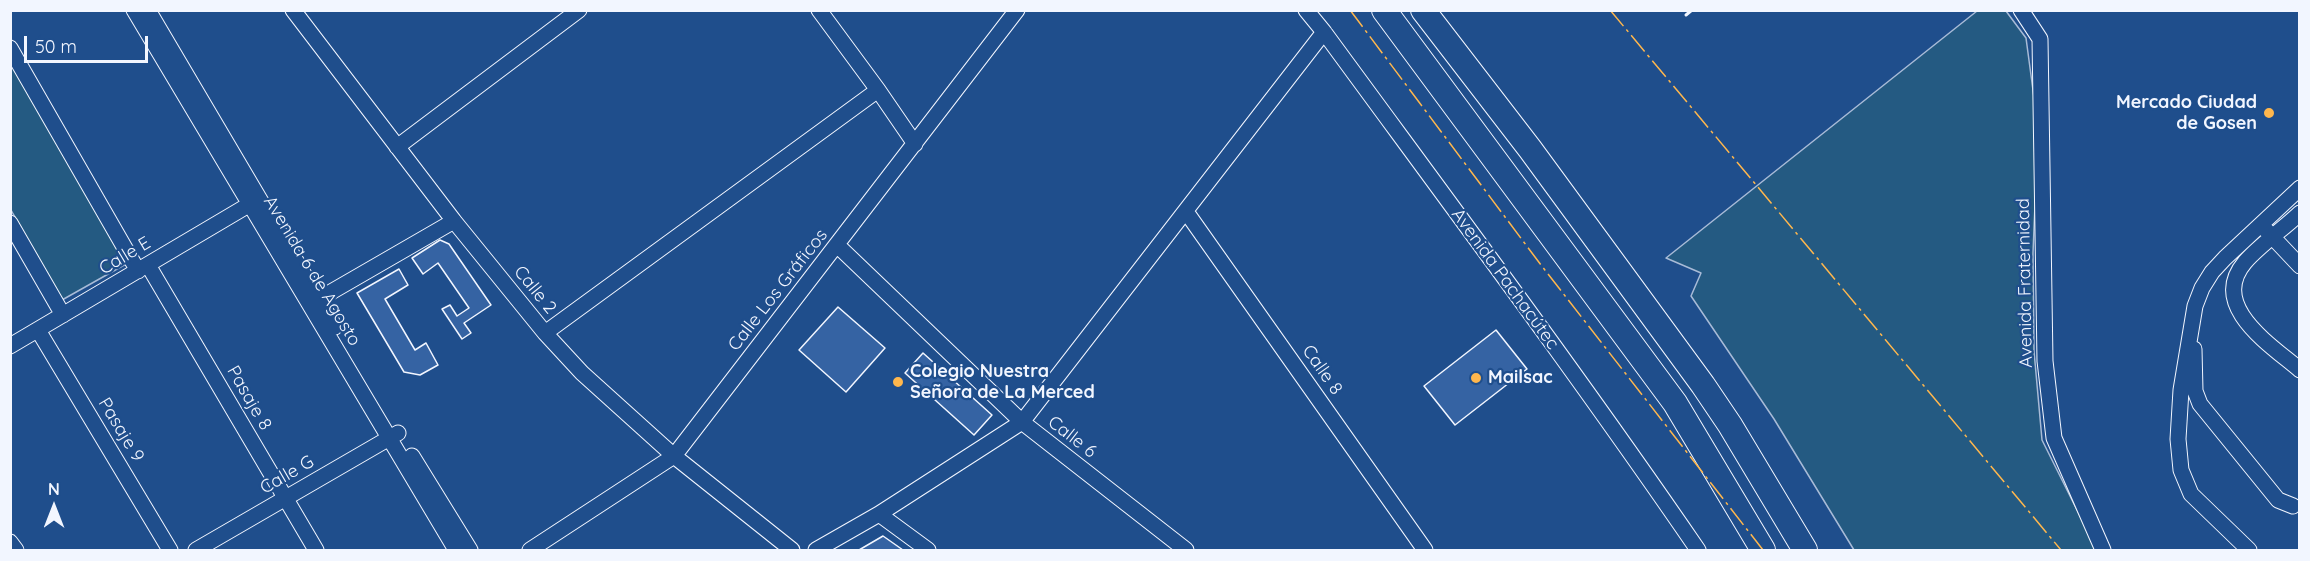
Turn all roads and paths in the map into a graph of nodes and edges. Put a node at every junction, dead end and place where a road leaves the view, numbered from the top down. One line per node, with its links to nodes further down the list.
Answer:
1 (134, 10): 17 (street, Avenida 6 de Agosto)
2 (148, 10): 17 (street, Avenida 6 de Agosto)
3 (293, 10): 15 (street, Calle 2)
4 (579, 10): 15 (street)
5 (819, 10): 13 (street)
6 (1017, 10): 14 (street, Calle Los Gráficos)
7 (1306, 10): 11 (street, Avenida Pachacútec)
8 (1384, 10): 53 (main road)
9 (1424, 10): 54 (main road)
10 (2020, 10): 55 (street, Avenida Fraternidad)
11 (1324, 33): 18 (street); 52 (street, Avenida Pachacútec)
12 (10, 48): 25 (street, Pasaje 8)
13 (878, 90): 14 (street); 30 (street)
14 (915, 144): 23 (street, Calle Los Gráficos)
15 (397, 147): 20 (street, Calle 2)
16 (2300, 188): 22 (street)
17 (255, 202): 25 (street, Calle E); 26 (street, Avenida 6 de Agosto)
18 (1187, 213): 33 (street); 51 (street, Calle 8)
19 (2300, 213): 22 (street)
20 (454, 221): 26 (street); 30 (street, Calle 2)
21 (10, 222): 27 (street)
22 (2267, 231): 24 (street); 28 (street); 32 (street)
23 (837, 245): 33 (street, Calle 6); 35 (street, Calle Los Gráficos)
24 (2300, 266)
25 (143, 268): 27 (street, Calle E); 36 (street, Pasaje 8)
26 (314, 302): 34 (street, Avenida 6 de Agosto)
27 (63, 315): 29 (street, Calle E)
28 (2192, 328): 37 (street); 56 (street)
29 (38, 330): 31 (street, Calle E); 41 (street, Pasaje 9)
30 (544, 333): 35 (street, Calle 2)
31 (10, 346)
32 (2300, 370)
33 (1022, 422): 38 (street); 50 (street, Calle 6)
34 (393, 435): 36 (street, Calle G); 44 (street, Avenida 6 de Agosto); 45 (street, Avenida 6 de Agosto)
35 (674, 456): 46 (street, Calle Los Gráficos); 47 (street, Calle 2)
36 (285, 498): 42 (street, Calle G); 43 (street, Pasaje 8)
37 (2293, 506)
38 (879, 514): 48 (street); 49 (street)
39 (10, 542): 40 (street)
40 (16, 550)
41 (170, 550)
42 (196, 550)
43 (316, 550)
44 (456, 550)
45 (470, 550)
46 (530, 550)
47 (792, 550)
48 (816, 550)
49 (928, 550)
50 (1186, 550)
51 (1425, 550)
52 (1698, 550)
53 (1763, 550)
54 (1805, 550)
55 (2103, 550)
56 (2249, 550)

